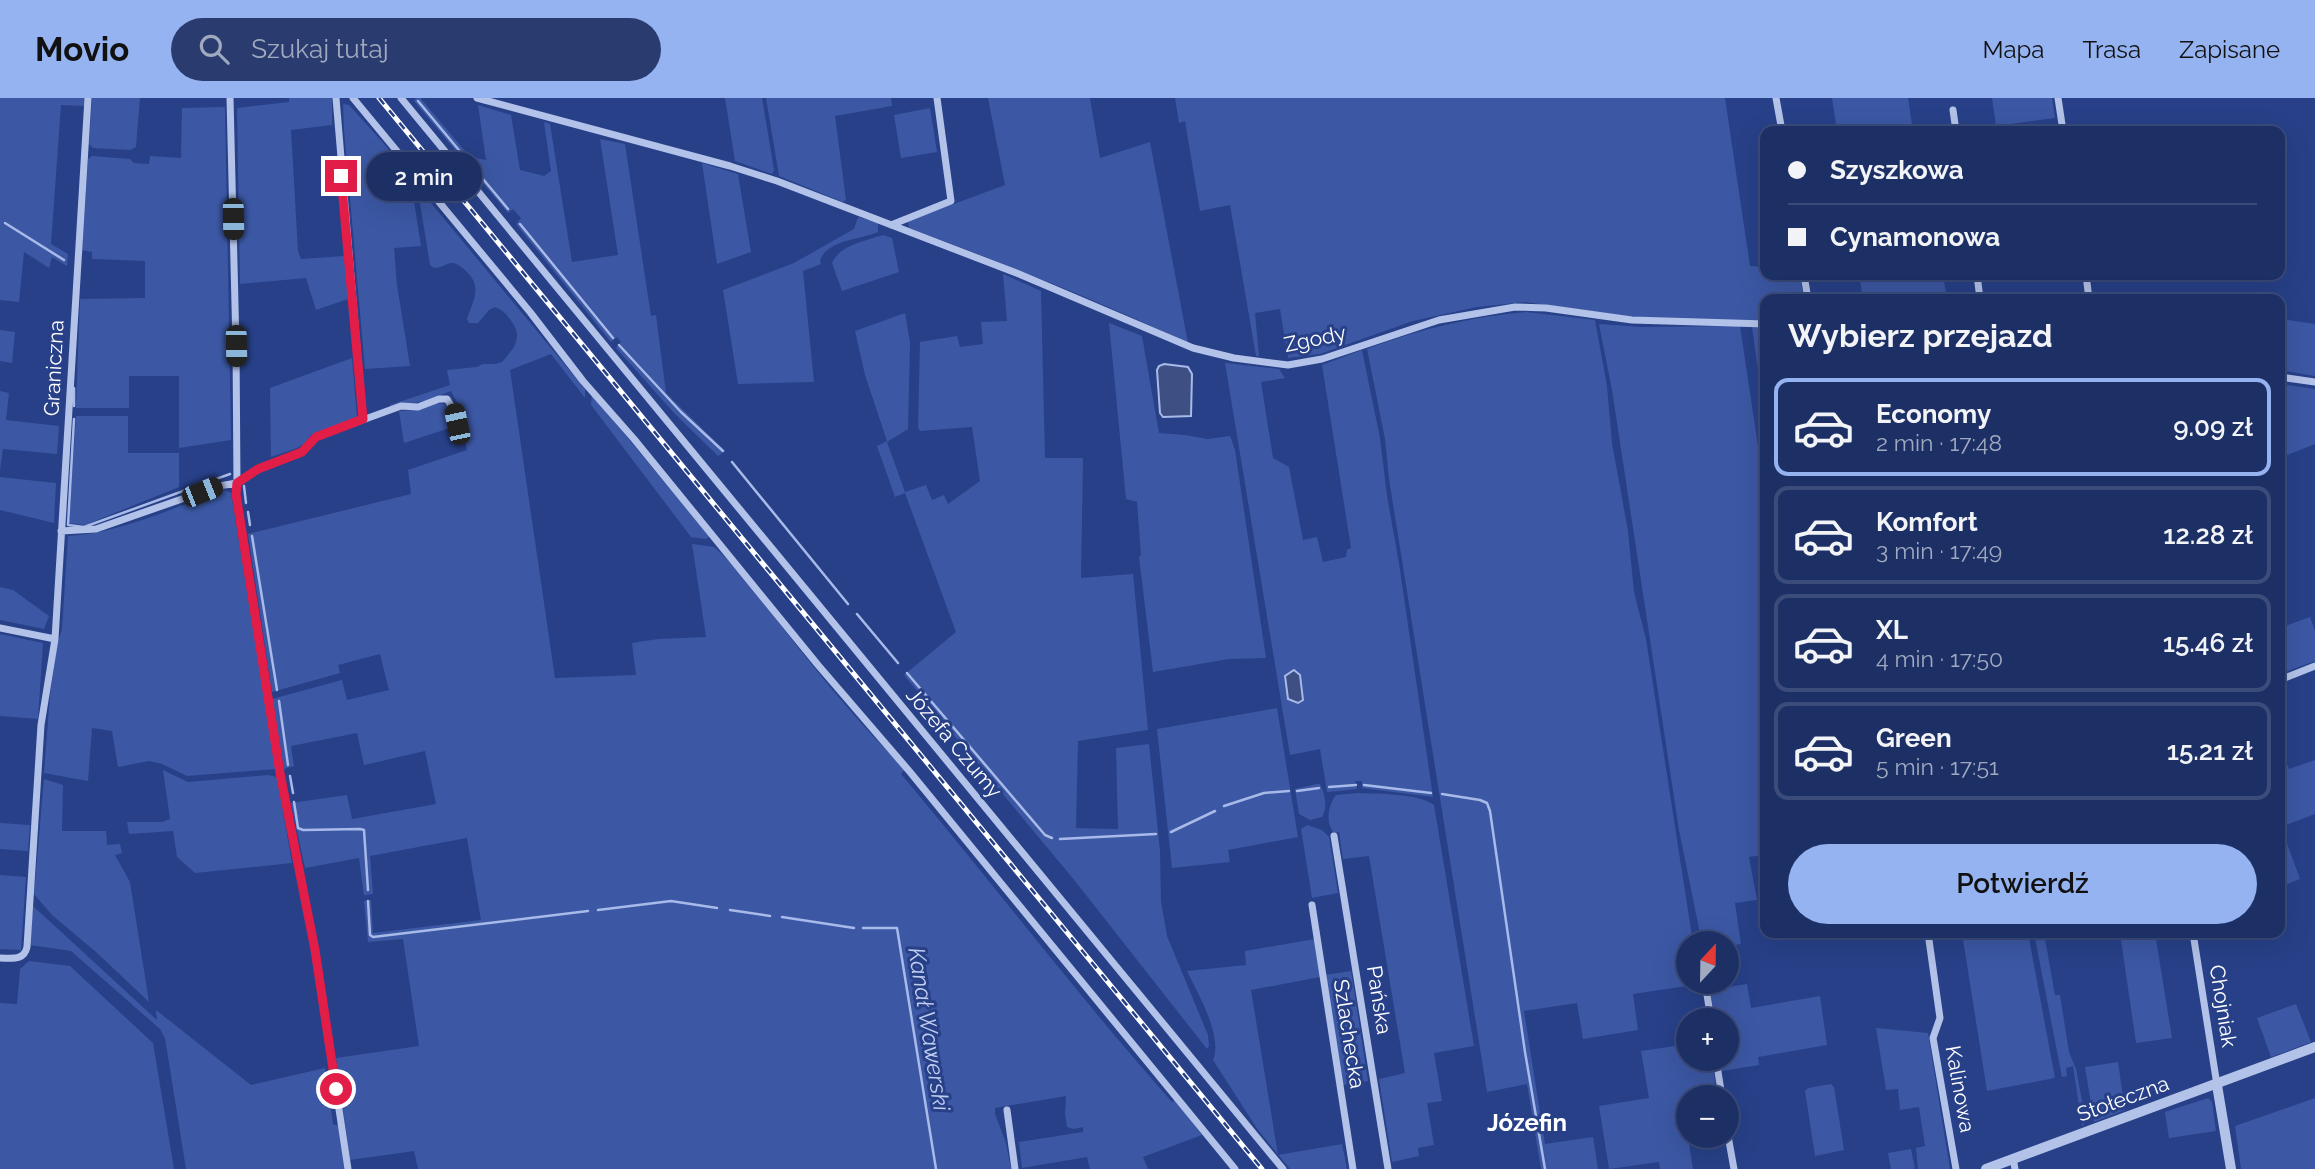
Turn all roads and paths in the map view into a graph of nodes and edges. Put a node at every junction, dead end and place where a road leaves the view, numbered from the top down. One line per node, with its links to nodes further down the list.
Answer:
1 (88, 98): 21 (street, Graniczna)
2 (230, 98): 20 (street)
3 (336, 98): 18 (street)
4 (353, 98): 38 (street)
5 (477, 98): 14 (street, Zgody)
6 (937, 98): 14 (street)
7 (1776, 98): 11 (street)
8 (2058, 98): 13 (street)
9 (403, 99): 39 (street, Józefa Czumy)
10 (1953, 110): 12 (street)
11 (1781, 126)
12 (1955, 126)
13 (2062, 126)
14 (890, 225): 15 (street, Zgody)
15 (1760, 324)
16 (2285, 378): 17 (street)
17 (2315, 382)
18 (363, 419): 19 (street); 20 (street)
19 (460, 439)
20 (237, 483): 21 (street); 36 (street)
21 (61, 531): 23 (street, Graniczna)
22 (0, 628): 23 (street)
23 (55, 639): 30 (street, Graniczna)
24 (2315, 666): 25 (street)
25 (2285, 678)
26 (1334, 836): 41 (street, Pańska)
27 (1312, 905): 40 (street, Szlachecka)
28 (1929, 938): 43 (street, Kalinowa)
29 (2194, 938): 32 (street, Chojniak)
30 (0, 958)
31 (2315, 1047): 32 (street, Stołeczna)
32 (2217, 1085): 35 (street, Stołeczna); 45 (street)
33 (1007, 1110): 37 (street)
34 (1730, 1148): 42 (street)
35 (2014, 1164): 44 (street, Stołeczna)
36 (348, 1169)
37 (1016, 1169)
38 (1235, 1169)
39 (1283, 1169)
40 (1353, 1169)
41 (1388, 1169)
42 (1734, 1169)
43 (1956, 1169)
44 (1986, 1169)
45 (2231, 1169)

